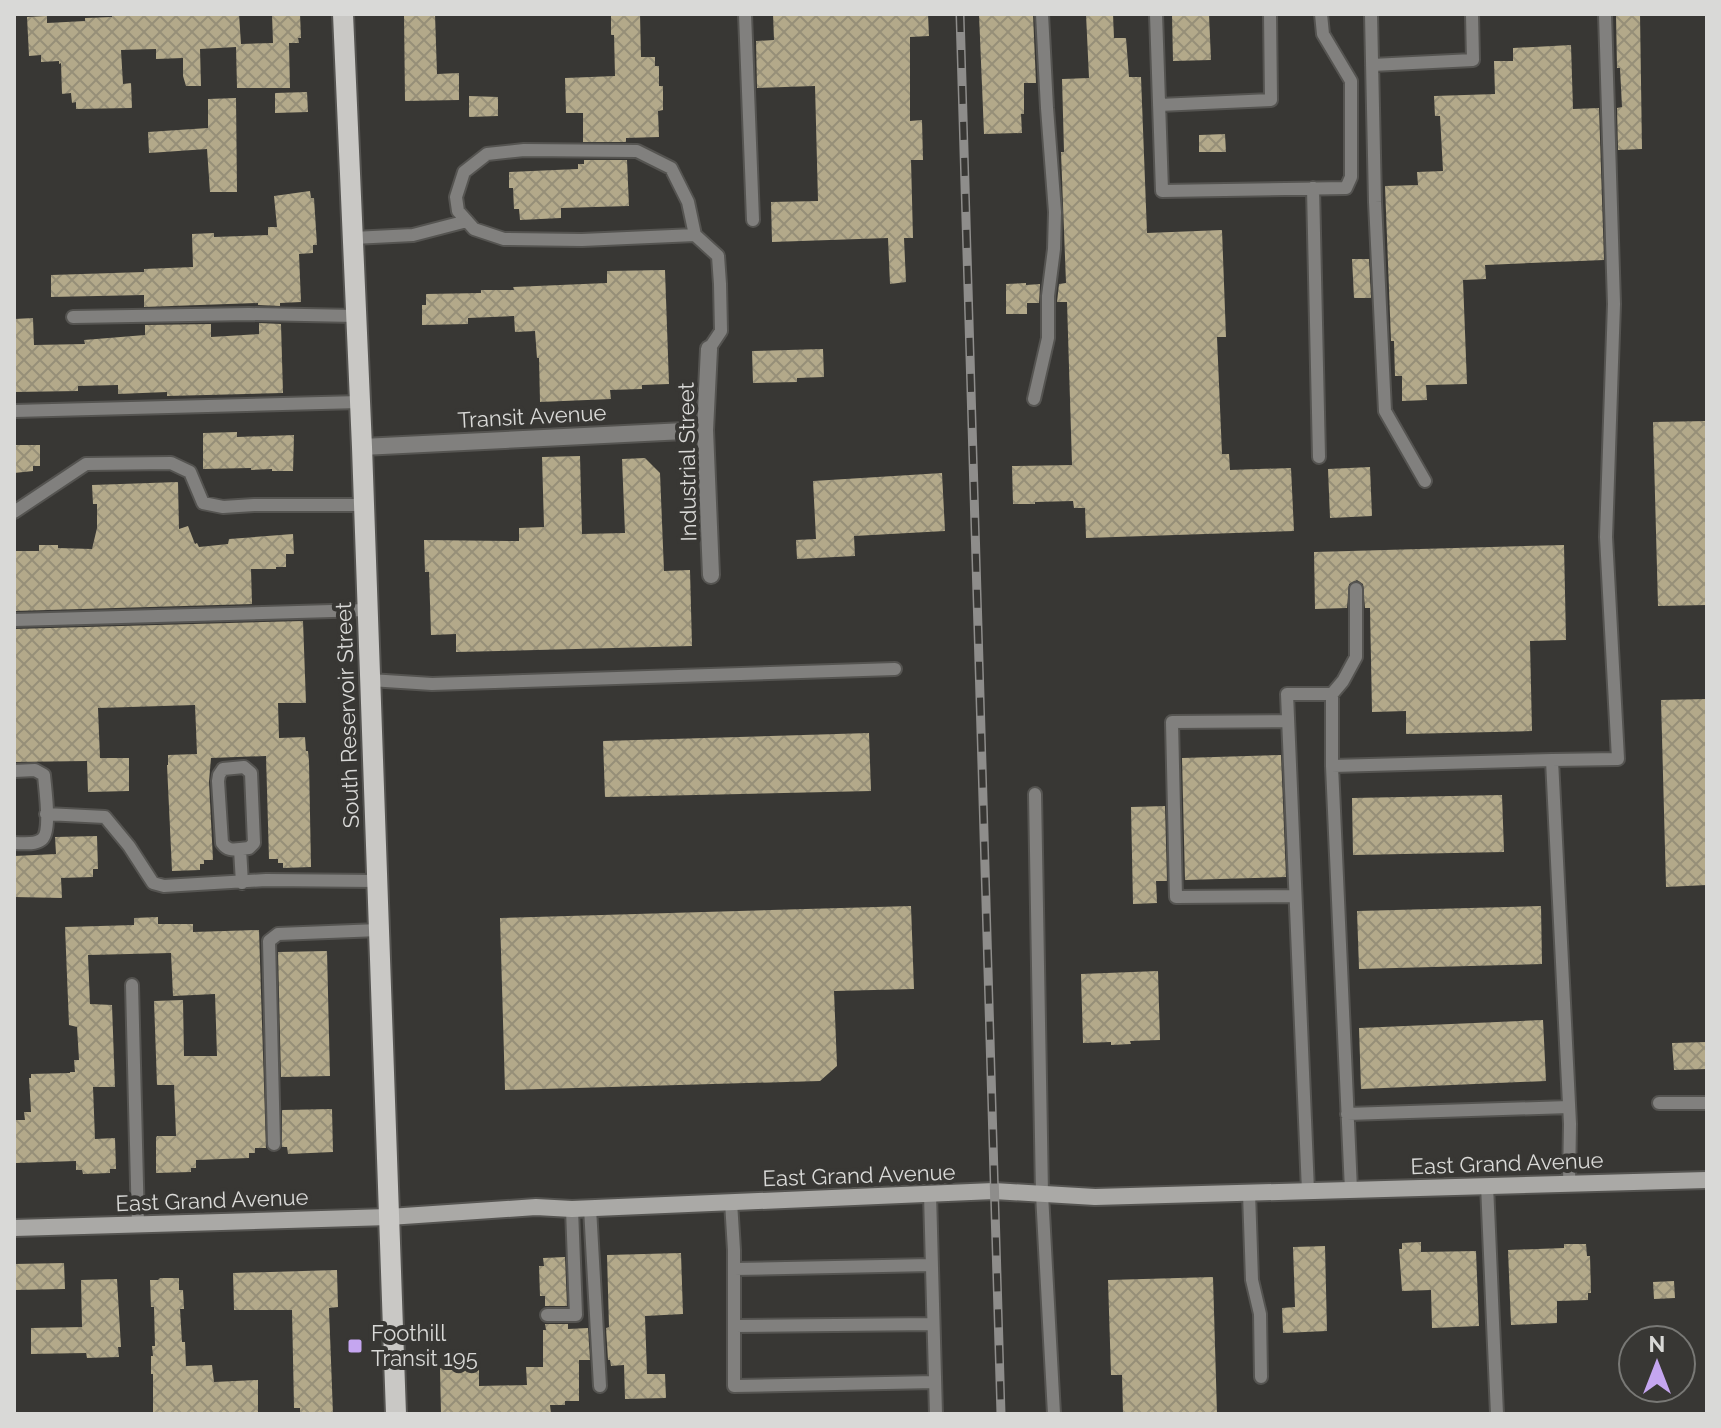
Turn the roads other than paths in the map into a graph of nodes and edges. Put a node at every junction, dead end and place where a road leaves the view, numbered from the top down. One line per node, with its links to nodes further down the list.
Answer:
1 (343, 14): 16 (main road, South Reservoir Street)
2 (745, 14): 13 (lane)
3 (1042, 14): 20 (lane)
4 (1156, 14): 11 (lane)
5 (1270, 14): 11 (lane)
6 (1321, 14): 12 (lane)
7 (1371, 14): 10 (lane)
8 (1472, 14): 10 (lane)
9 (1605, 14): 37 (lane)
10 (1372, 65): 26 (lane)
11 (1159, 105): 12 (lane)
12 (1313, 188): 25 (lane)
13 (753, 220)
14 (467, 221): 15 (lane); 15 (lane); 16 (lane)
15 (695, 235): 19 (lane)
16 (353, 238): 17 (main road, South Reservoir Street)
17 (356, 316): 18 (lane); 21 (main road, South Reservoir Street)
18 (73, 317)
19 (709, 349): 23 (street, Industrial Street)
20 (1034, 399)
21 (360, 402): 22 (lane); 24 (main road, South Reservoir Street)
22 (14, 411)
23 (705, 430): 24 (street, Transit Avenue); 29 (street, Industrial Street)
24 (362, 447): 27 (main road, South Reservoir Street)
25 (1319, 457)
26 (1425, 481)
27 (364, 505): 28 (lane); 31 (main road, South Reservoir Street)
28 (14, 512)
29 (711, 575)
30 (1356, 589): 35 (lane)
31 (367, 610): 32 (lane); 34 (main road, South Reservoir Street)
32 (14, 620)
33 (895, 669): 34 (lane)
34 (370, 680): 44 (main road, South Reservoir Street)
35 (1332, 694): 36 (lane); 38 (lane)
36 (1288, 721): 46 (lane); 46 (lane)
37 (1552, 760): 38 (lane); 51 (lane)
38 (1332, 766): 52 (lane)
39 (14, 771): 41 (lane)
40 (1035, 794): 61 (lane)
41 (46, 814): 42 (lane); 45 (lane)
42 (14, 843)
43 (240, 849): 43 (lane); 45 (lane)
44 (377, 881): 45 (lane); 47 (main road, South Reservoir Street)
45 (242, 883)
46 (1295, 896): 58 (lane)
47 (379, 930): 53 (lane); 65 (main road, South Reservoir Street)
48 (132, 985): 66 (lane)
49 (1659, 1103): 50 (lane)
50 (1707, 1103)
51 (1569, 1107): 52 (lane); 55 (lane)
52 (1347, 1114): 57 (lane)
53 (274, 1144)
54 (1707, 1180): 55 (street, East Grand Avenue)
55 (1569, 1183): 56 (street, East Grand Avenue)
56 (1487, 1185): 57 (street, East Grand Avenue); 79 (lane)
57 (1351, 1190): 58 (street, East Grand Avenue)
58 (1308, 1191): 59 (street, East Grand Avenue)
59 (1249, 1193): 61 (street, East Grand Avenue); 73 (lane)
60 (930, 1194): 61 (street, East Grand Avenue); 62 (street, East Grand Avenue); 68 (lane)
61 (1042, 1194): 78 (lane)
62 (731, 1202): 63 (street, East Grand Avenue); 69 (lane)
63 (590, 1208): 64 (street, East Grand Avenue); 75 (lane)
64 (572, 1209): 65 (street, East Grand Avenue); 70 (lane)
65 (389, 1217): 66 (street, East Grand Avenue); 76 (main road, South Reservoir Street)
66 (138, 1224): 67 (street, East Grand Avenue)
67 (14, 1228)
68 (931, 1265): 69 (lane); 71 (lane)
69 (734, 1269): 72 (lane)
70 (547, 1315)
71 (933, 1324): 72 (lane); 74 (lane)
72 (734, 1326): 74 (lane)
73 (1261, 1377)
74 (935, 1382): 77 (lane)
75 (600, 1386)
76 (396, 1414)
77 (936, 1414)
78 (1054, 1414)
79 (1497, 1414)

